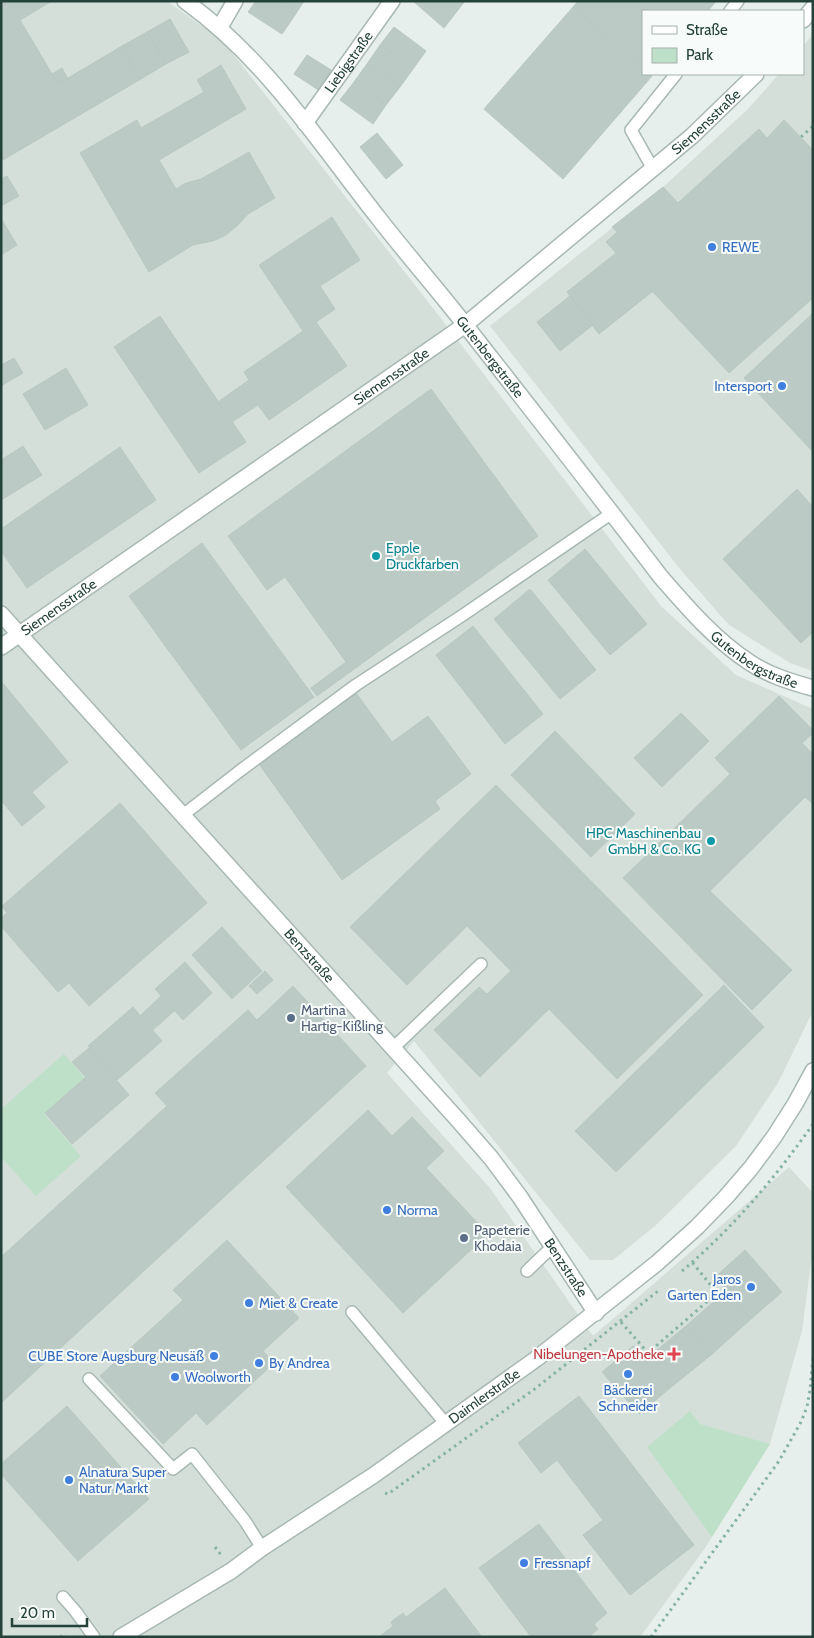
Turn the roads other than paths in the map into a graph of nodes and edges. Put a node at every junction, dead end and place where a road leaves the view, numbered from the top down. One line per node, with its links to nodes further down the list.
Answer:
1 (185, 1): 6 (street, Gutenbergstraße)
2 (235, 1): 6 (street)
3 (392, 1): 9 (street, Liebigstraße)
4 (813, 8): 5 (street)
5 (804, 19)
6 (220, 27): 9 (street, Gutenbergstraße)
7 (675, 75): 10 (lane)
8 (755, 75): 10 (street, Siemensstraße)
9 (305, 123): 11 (street, Gutenbergstraße)
10 (653, 169): 11 (street, Siemensstraße)
11 (465, 325): 12 (street, Gutenbergstraße); 14 (street, Siemensstraße)
12 (612, 513): 16 (street, Gutenbergstraße); 17 (lane)
13 (1, 614): 14 (street, Benzstraße)
14 (19, 634): 15 (street, Siemensstraße); 17 (street, Benzstraße)
15 (1, 647)
16 (813, 688)
17 (183, 815): 19 (street, Benzstraße)
18 (481, 964): 19 (lane)
19 (393, 1048): 21 (street, Benzstraße)
20 (813, 1071): 24 (street, Daimlerstraße)
21 (552, 1246): 22 (lane); 24 (street, Benzstraße)
22 (527, 1270)
23 (352, 1312): 26 (lane)
24 (596, 1313): 26 (street, Daimlerstraße)
25 (89, 1379): 27 (lane)
26 (446, 1424): 27 (street, Daimlerstraße)
27 (262, 1548): 30 (street, Daimlerstraße)
28 (63, 1597): 29 (lane)
29 (94, 1637)
30 (121, 1637)

